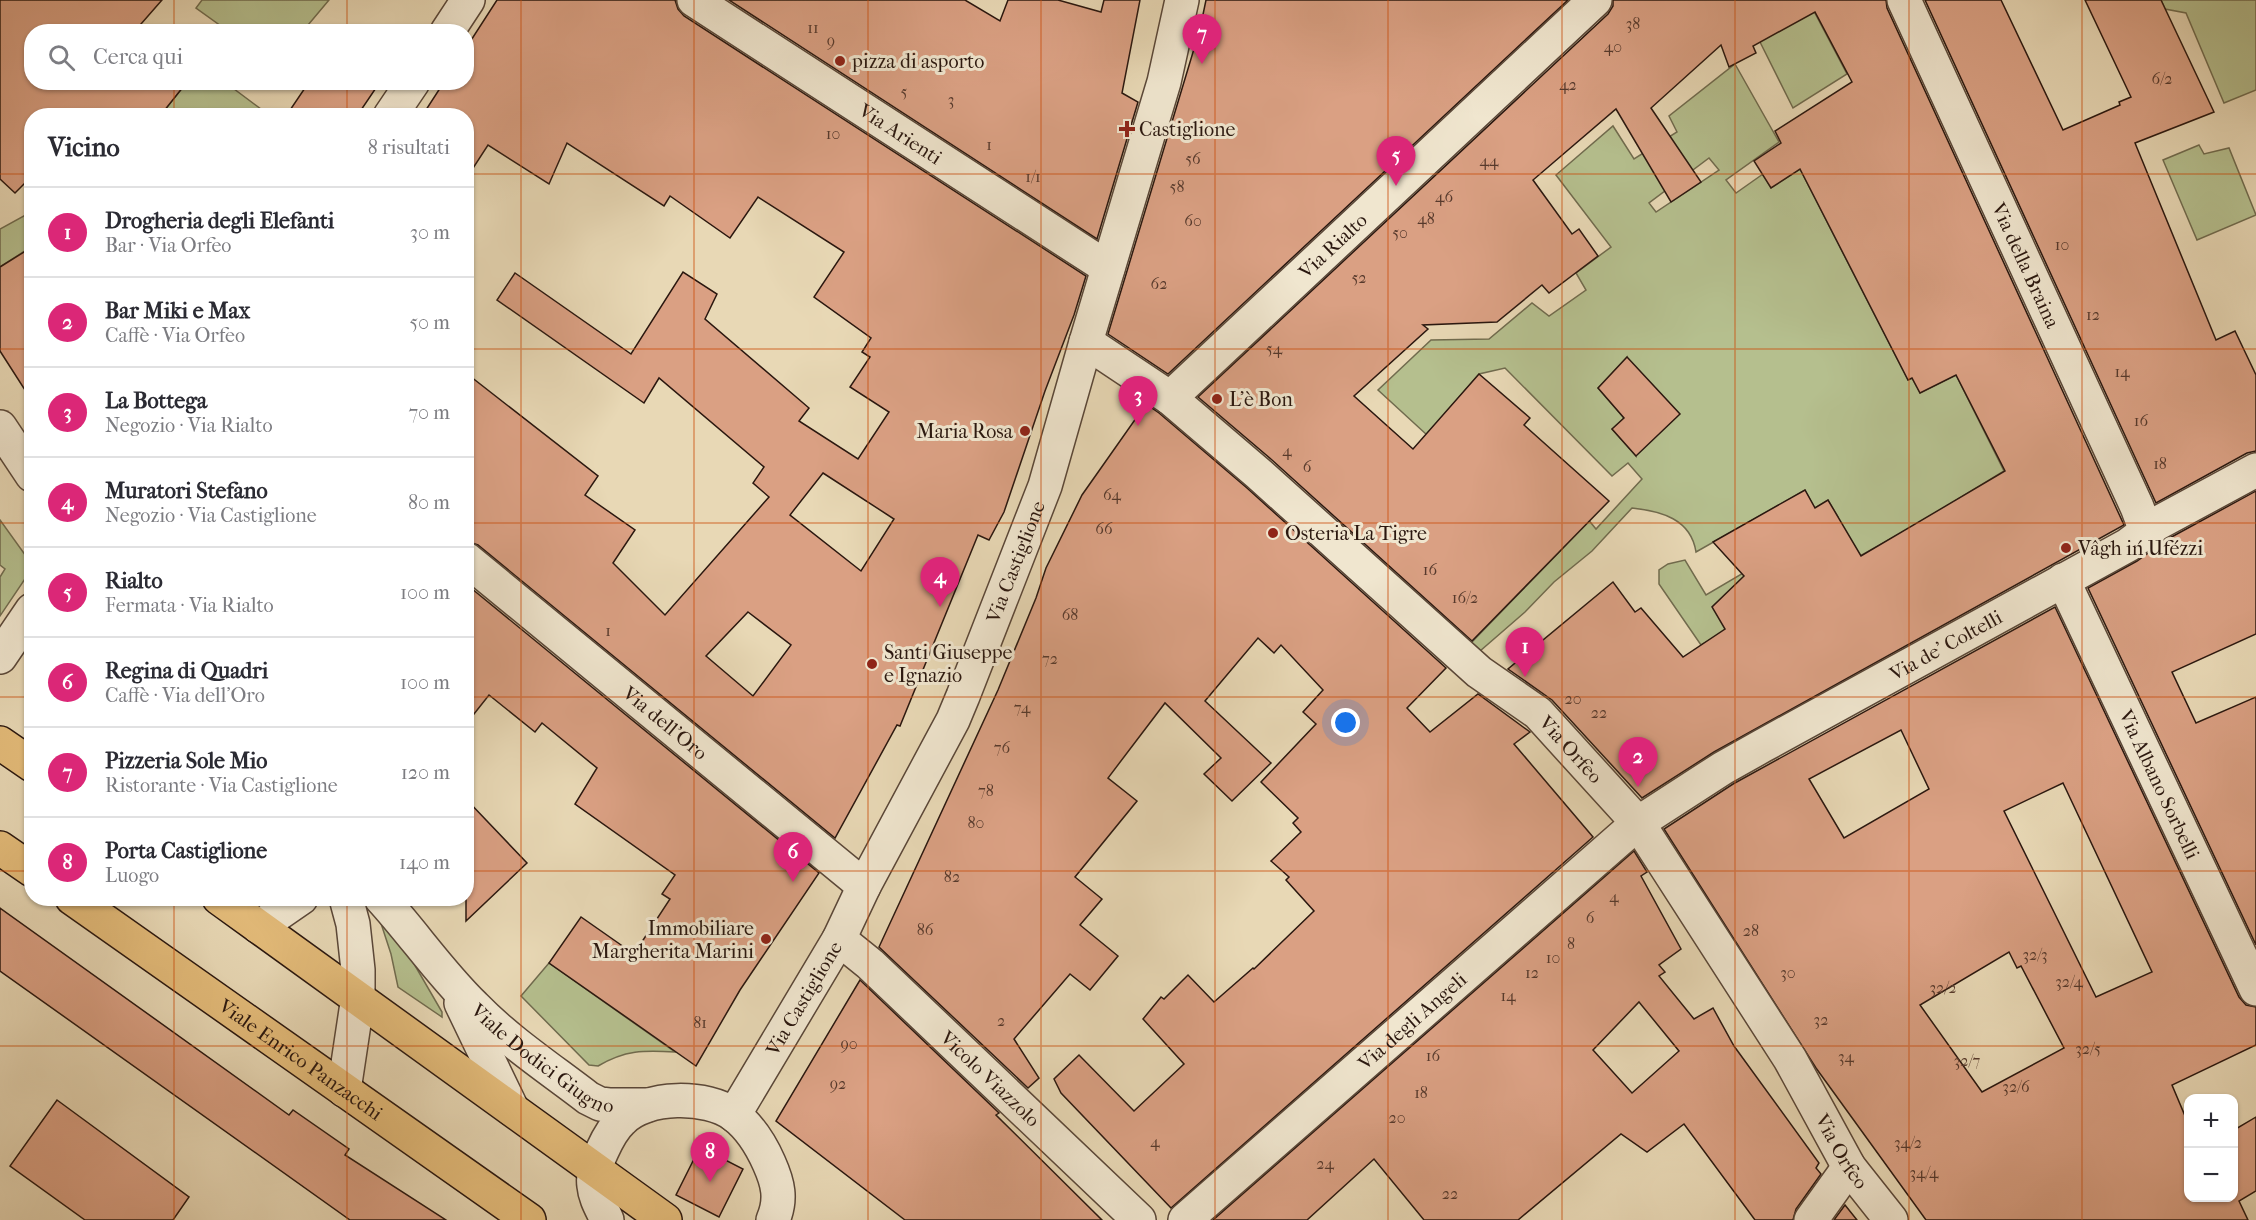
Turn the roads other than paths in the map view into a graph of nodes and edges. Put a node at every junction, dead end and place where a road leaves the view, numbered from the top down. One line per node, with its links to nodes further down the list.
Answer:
1 (468, 0): 6 (street)
2 (694, 0): 9 (street, Via Arienti)
3 (1182, 0): 9 (street, Via Castiglione)
4 (1595, 0): 11 (street, Via Rialto)
5 (1904, 0): 15 (street, Via della Braina)
6 (452, 24)
7 (408, 90): 8 (street)
8 (395, 108)
9 (1108, 268): 10 (street, Via Castiglione)
10 (1086, 342): 11 (street); 25 (street, Via Castiglione)
11 (1170, 398): 22 (street, Via Orfeo)
12 (0, 428): 13 (street)
13 (24, 463)
14 (2256, 470): 15 (street, Via de' Coltelli)
15 (2146, 531): 17 (street, Via de' Coltelli)
16 (474, 566): 25 (street, Via dell'Oro)
17 (2063, 580): 22 (street, Via de' Coltelli); 34 (street, Via Albano Sorbelli)
18 (24, 622): 19 (street)
19 (0, 657)
20 (0, 743): 21 (main road)
21 (24, 760)
22 (1638, 823): 40 (street, Via Orfeo); 47 (street, Via degli Angeli)
23 (0, 848): 24 (main road)
24 (24, 864)
25 (864, 886): 32 (street, Via Castiglione)
26 (83, 906): 36 (main road, Viale Enrico Panzacchi)
27 (230, 906): 31 (main road)
28 (292, 906): 31 (street)
29 (348, 906): 35 (street)
30 (388, 906): 33 (street, Viale Dodici Giugno)
31 (259, 927): 35 (main road)
32 (838, 939): 39 (street, Via Castiglione); 46 (street, Vicolo Viazzolo)
33 (451, 982): 37 (street, Viale Dodici Giugno); 38 (street, Viale Dodici Giugno)
34 (2256, 989)
35 (358, 997): 36 (street); 38 (main road)
36 (344, 1089): 42 (main road, Viale Enrico Panzacchi)
37 (647, 1105): 39 (street, Viale Dodici Giugno); 41 (street)
38 (512, 1109): 41 (main road)
39 (734, 1115): 45 (street)
40 (1849, 1167): 48 (street); 49 (street, Via Orfeo)
41 (594, 1170): 43 (street); 44 (main road)
42 (530, 1220)
43 (607, 1220)
44 (665, 1220)
45 (773, 1220)
46 (1139, 1220)
47 (1185, 1220)
48 (1810, 1220)
49 (1891, 1220)

